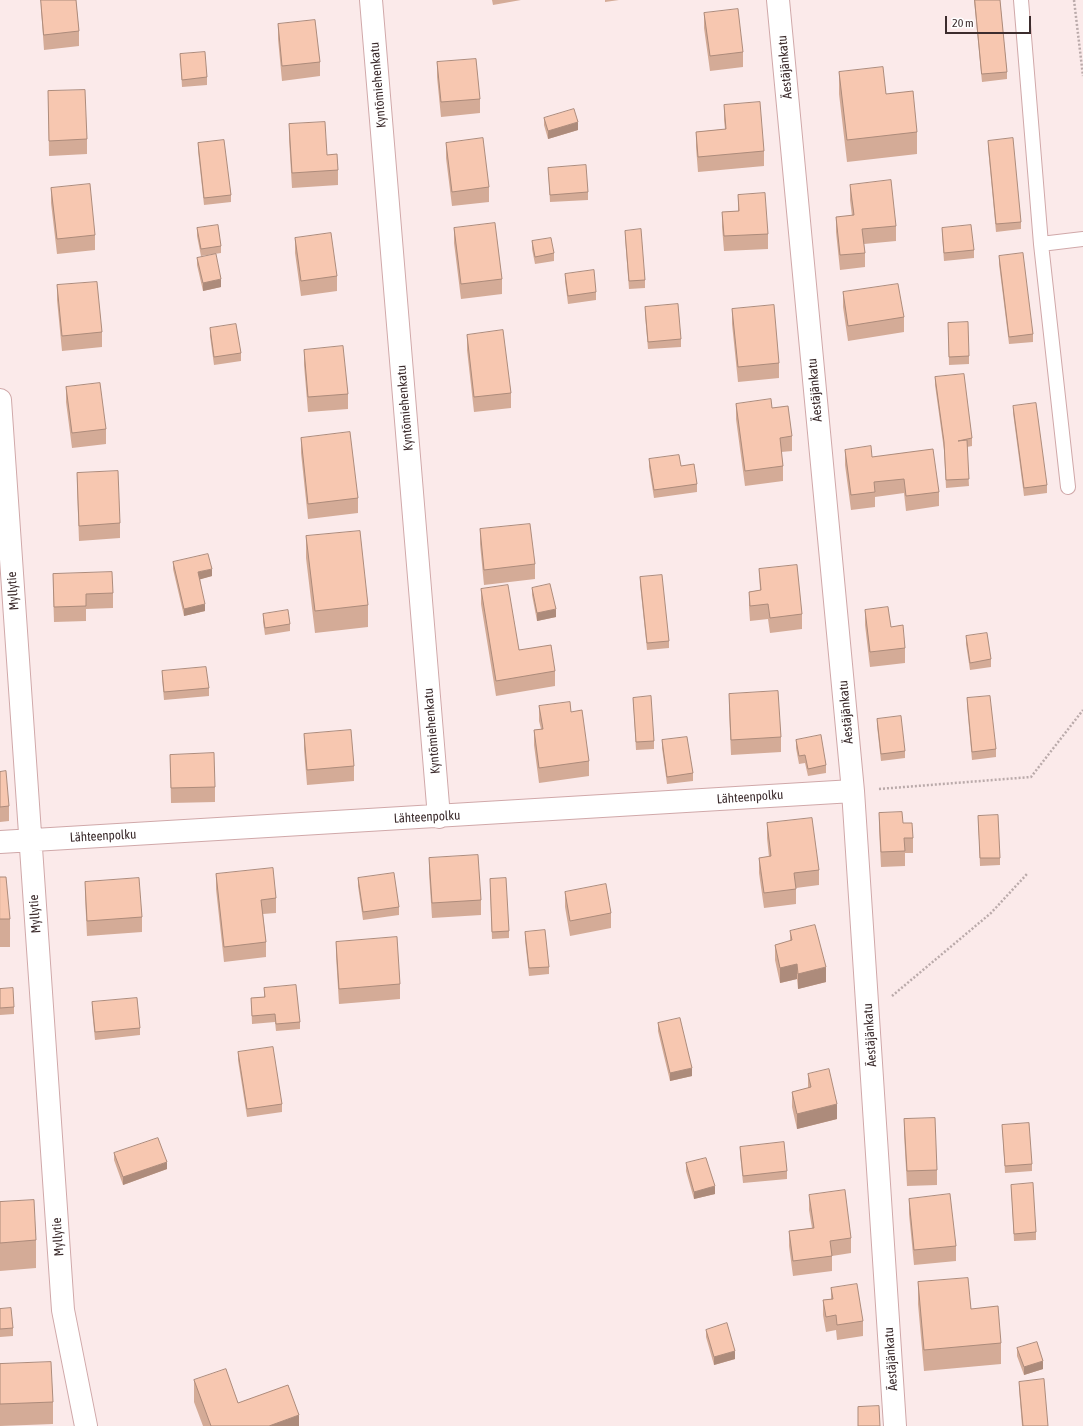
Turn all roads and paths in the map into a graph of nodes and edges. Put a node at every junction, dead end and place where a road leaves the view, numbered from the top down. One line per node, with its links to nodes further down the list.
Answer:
1 (371, 0): 12 (street, Kyntömiehenkatu)
2 (778, 0): 11 (street, Äestäjänkatu)
3 (1021, 0): 7 (lane)
4 (1074, 0): 5 (path)
5 (1083, 76)
6 (1083, 239): 7 (lane)
7 (1041, 244): 9 (lane)
8 (0, 400): 13 (street, Myllytie)
9 (1068, 487)
10 (1083, 710): 11 (path)
11 (853, 791): 12 (street, Lähteenpolku); 16 (street, Äestäjänkatu)
12 (439, 816): 13 (street, Lähteenpolku)
13 (30, 841): 14 (street, Lähteenpolku); 17 (street, Myllytie)
14 (0, 842)
15 (1027, 874): 16 (path)
16 (868, 1015): 18 (street, Äestäjänkatu)
17 (86, 1426)
18 (895, 1426)

